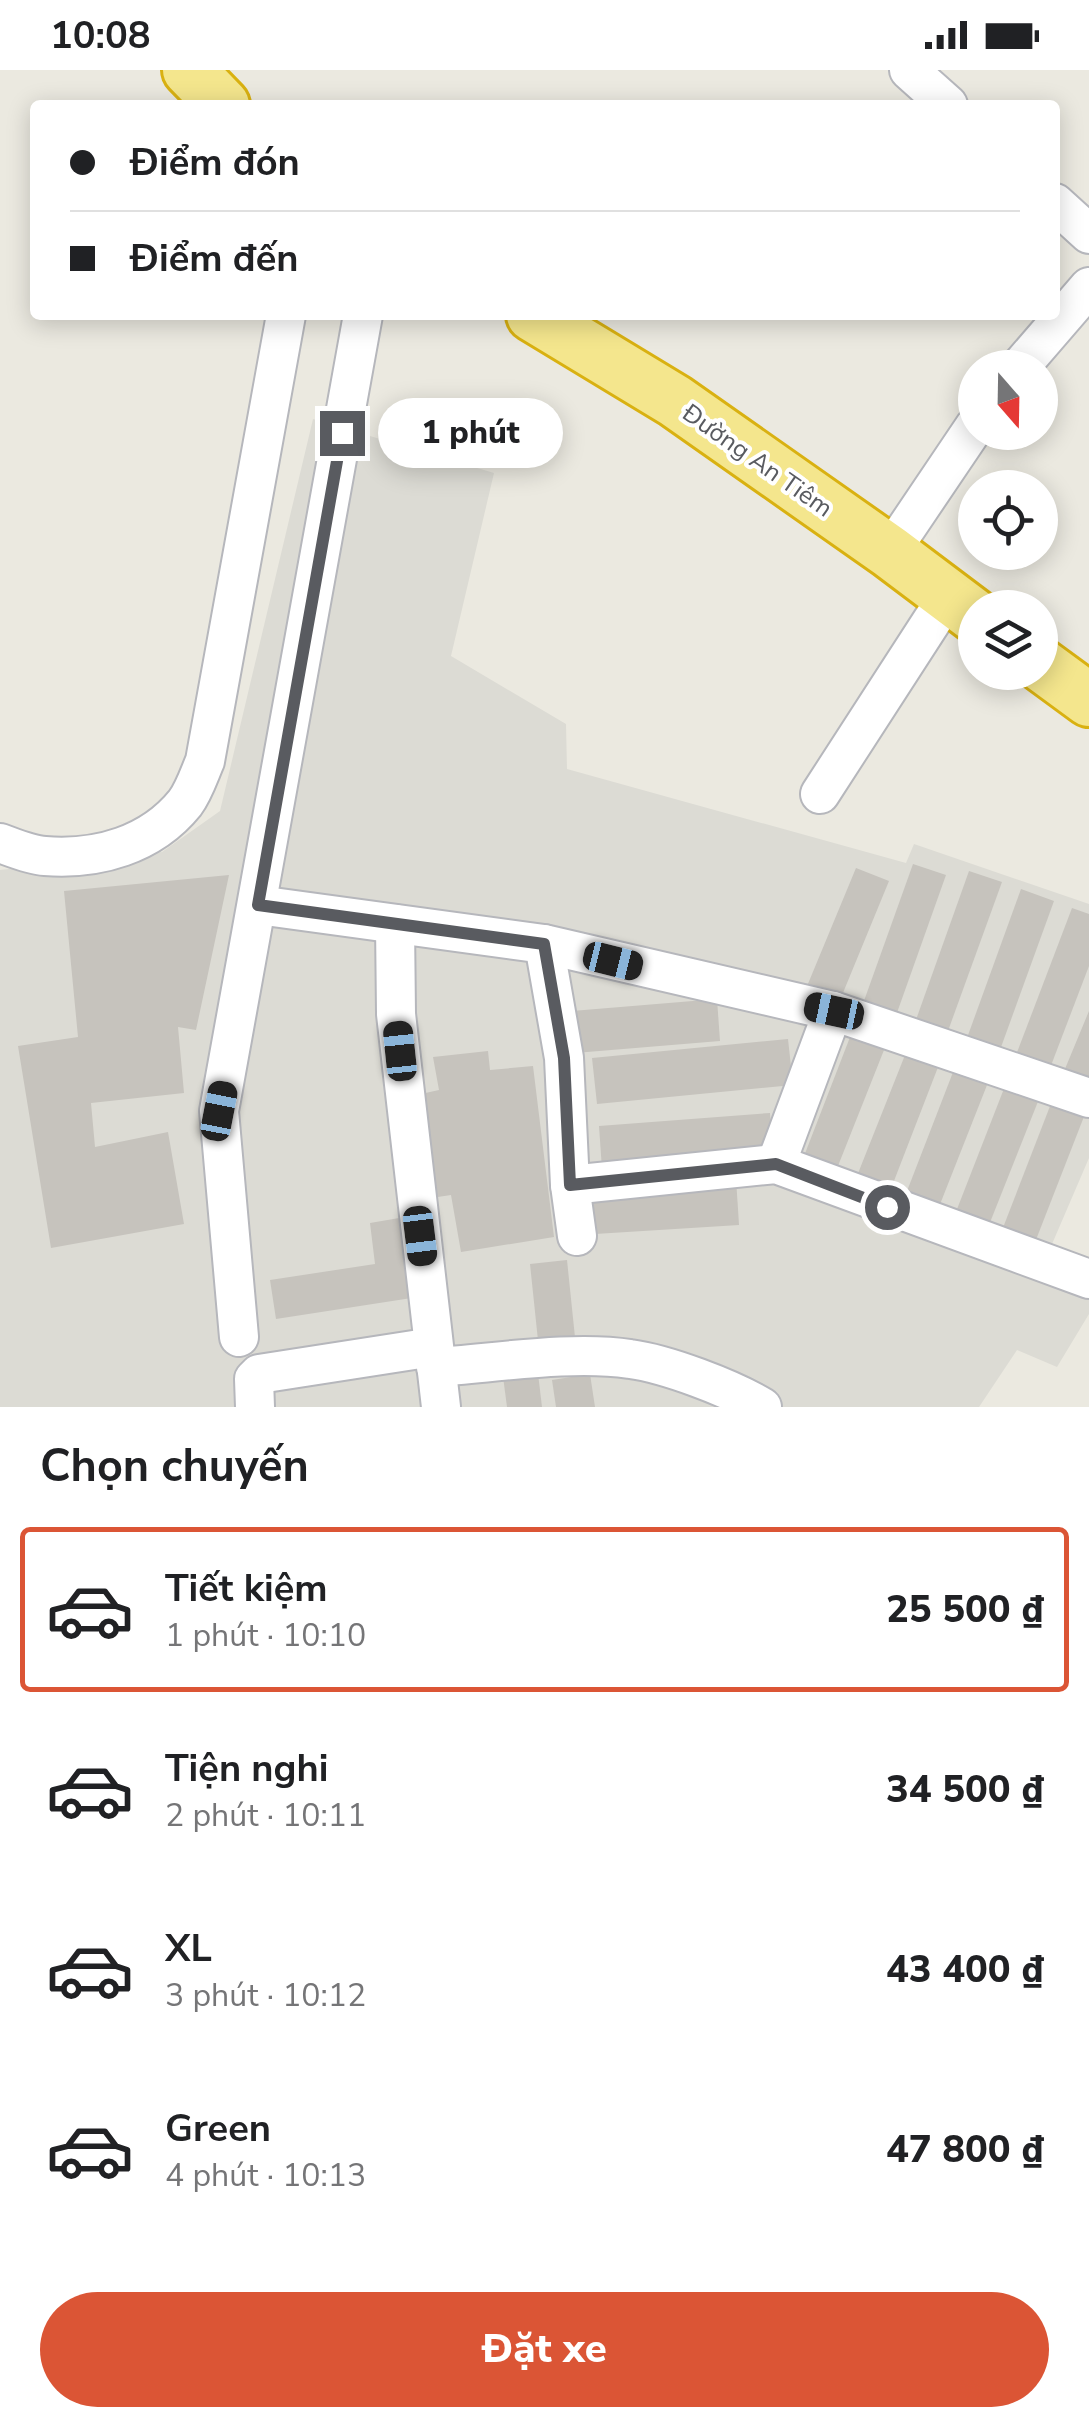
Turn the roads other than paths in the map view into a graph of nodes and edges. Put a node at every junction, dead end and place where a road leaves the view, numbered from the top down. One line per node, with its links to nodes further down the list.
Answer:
1 (190, 70): 3 (highway)
2 (909, 70): 4 (street)
3 (218, 100)
4 (942, 100)
5 (1060, 208): 6 (street)
6 (1089, 234)
7 (1089, 287): 11 (street)
8 (285, 320): 19 (street)
9 (362, 320): 20 (street)
10 (541, 320): 13 (highway, Đường An Tiêm)
11 (1035, 350)
12 (959, 450): 13 (street)
13 (890, 552): 14 (highway, Đường An Tiêm)
14 (958, 603)
15 (958, 611): 18 (street)
16 (1058, 677): 17 (highway)
17 (1089, 700)
18 (820, 794)
19 (0, 843)
20 (258, 905): 21 (street); 29 (street)
21 (395, 924): 22 (street); 30 (street)
22 (544, 944): 23 (street); 26 (street)
23 (834, 1011): 24 (street); 25 (street)
24 (1089, 1098)
25 (776, 1164): 26 (street); 28 (street)
26 (570, 1185): 27 (street)
27 (577, 1236)
28 (1089, 1279)
29 (240, 1336)
30 (434, 1357): 31 (street); 32 (street); 33 (street)
31 (255, 1407)
32 (440, 1407)
33 (762, 1407)

